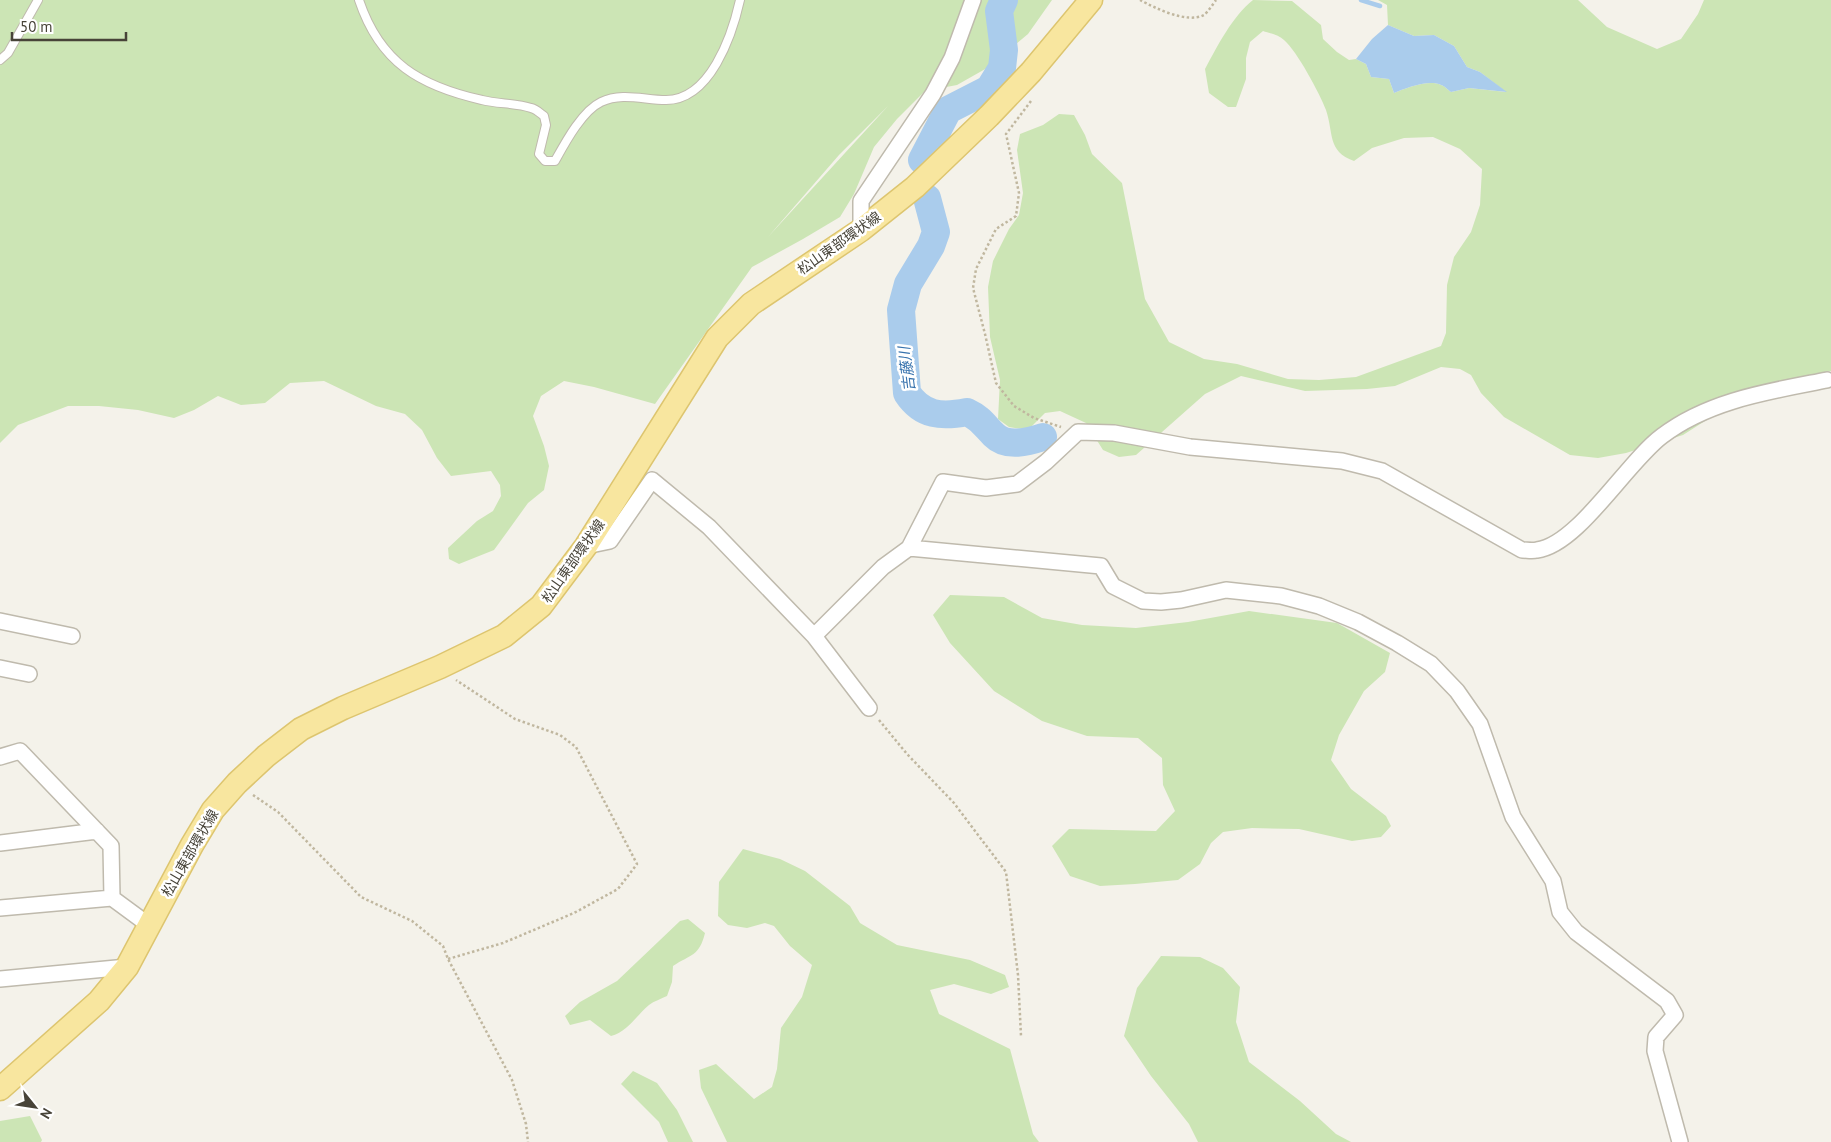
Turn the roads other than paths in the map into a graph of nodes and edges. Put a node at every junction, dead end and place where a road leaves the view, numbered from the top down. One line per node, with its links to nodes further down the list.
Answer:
1 (38, 0): 6 (lane)
2 (359, 0): 3 (lane)
3 (740, 0)
4 (972, 0): 7 (street)
5 (1091, 0): 7 (main road, 松山東部環状線)
6 (0, 60)
7 (860, 230): 9 (main road, 松山東部環状線)
8 (1827, 380): 10 (street)
9 (586, 546): 13 (street); 22 (main road, 松山東部環状線)
10 (908, 548): 13 (street); 26 (street)
11 (0, 621): 12 (street)
12 (72, 636)
13 (814, 636): 16 (street)
14 (0, 668): 15 (street)
15 (29, 674)
16 (869, 708)
17 (0, 757): 18 (street)
18 (97, 831): 19 (street); 20 (street)
19 (0, 843)
20 (112, 898): 21 (street); 22 (street)
21 (0, 908)
22 (150, 926): 23 (main road, 松山東部環状線)
23 (127, 967): 24 (street); 25 (main road, 松山東部環状線)
24 (0, 979)
25 (0, 1089)
26 (1680, 1142)

